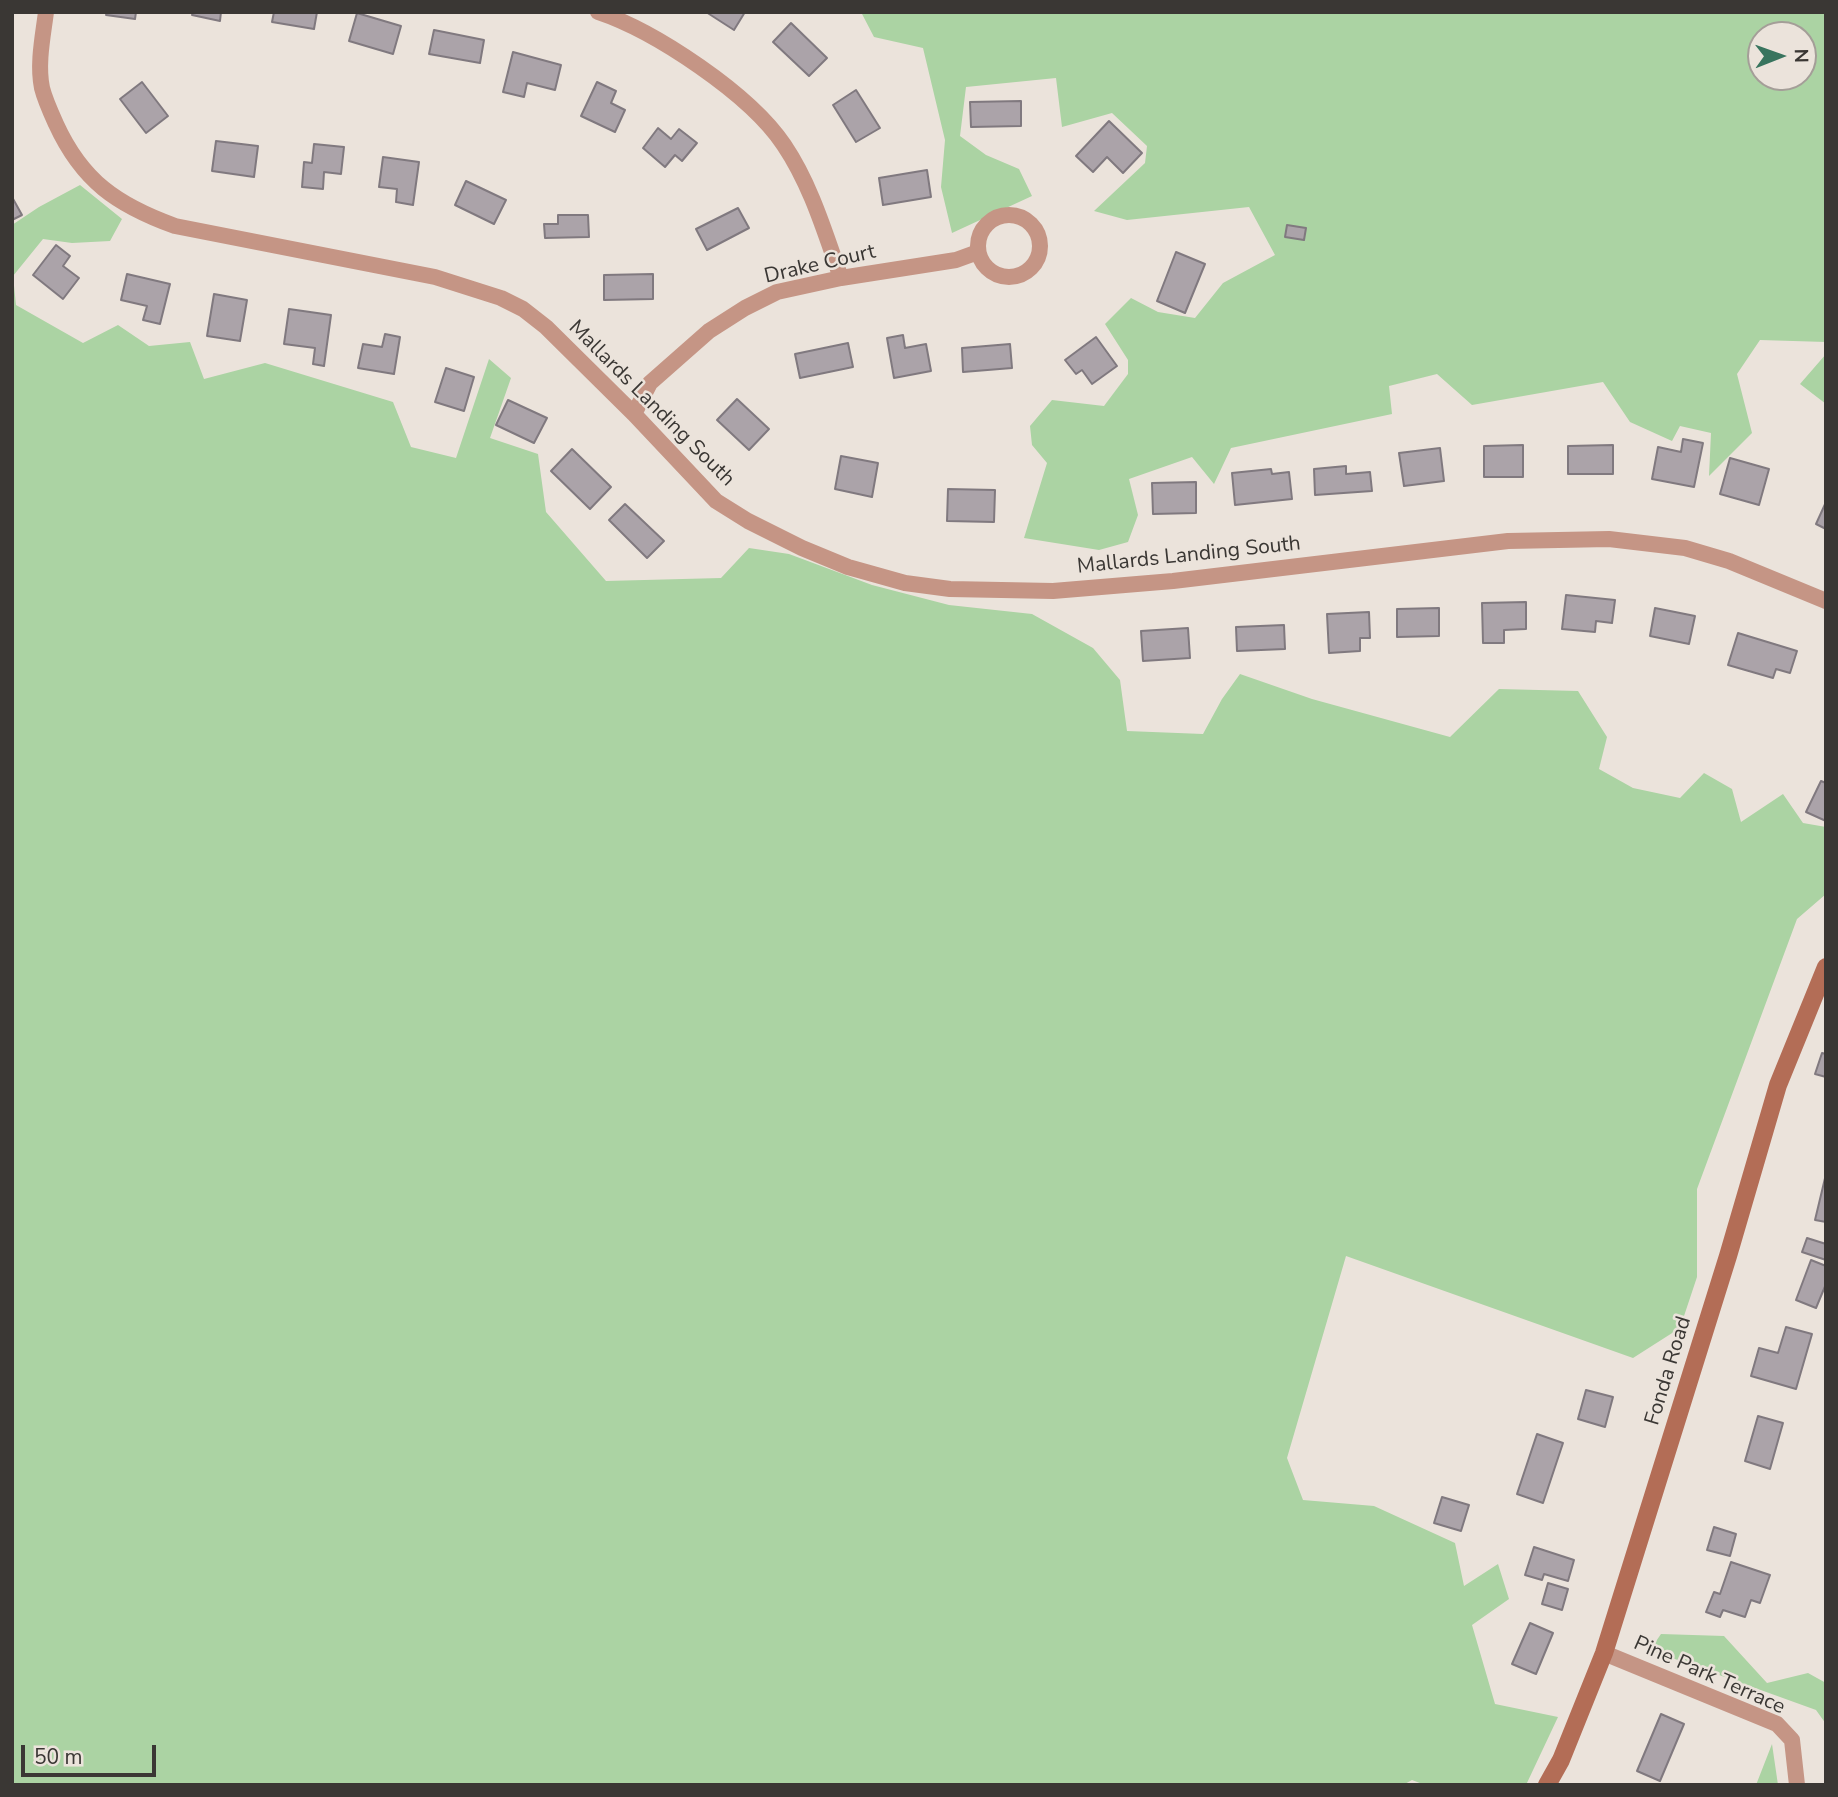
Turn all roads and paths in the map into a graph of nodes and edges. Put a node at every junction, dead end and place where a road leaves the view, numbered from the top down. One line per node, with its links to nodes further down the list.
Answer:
1 (46, 12): 5 (street, Mallards Landing South)
2 (598, 12): 4 (street)
3 (978, 252): 3 (street); 4 (street, Drake Court)
4 (841, 278): 5 (street, Drake Court)
5 (634, 414): 6 (street, Mallards Landing South)
6 (1826, 601)
7 (1826, 967): 8 (street, Fonda Road)
8 (1604, 1653): 9 (street, Fonda Road); 10 (street, Pine Park Terrace)
9 (1547, 1785)
10 (1797, 1785)

